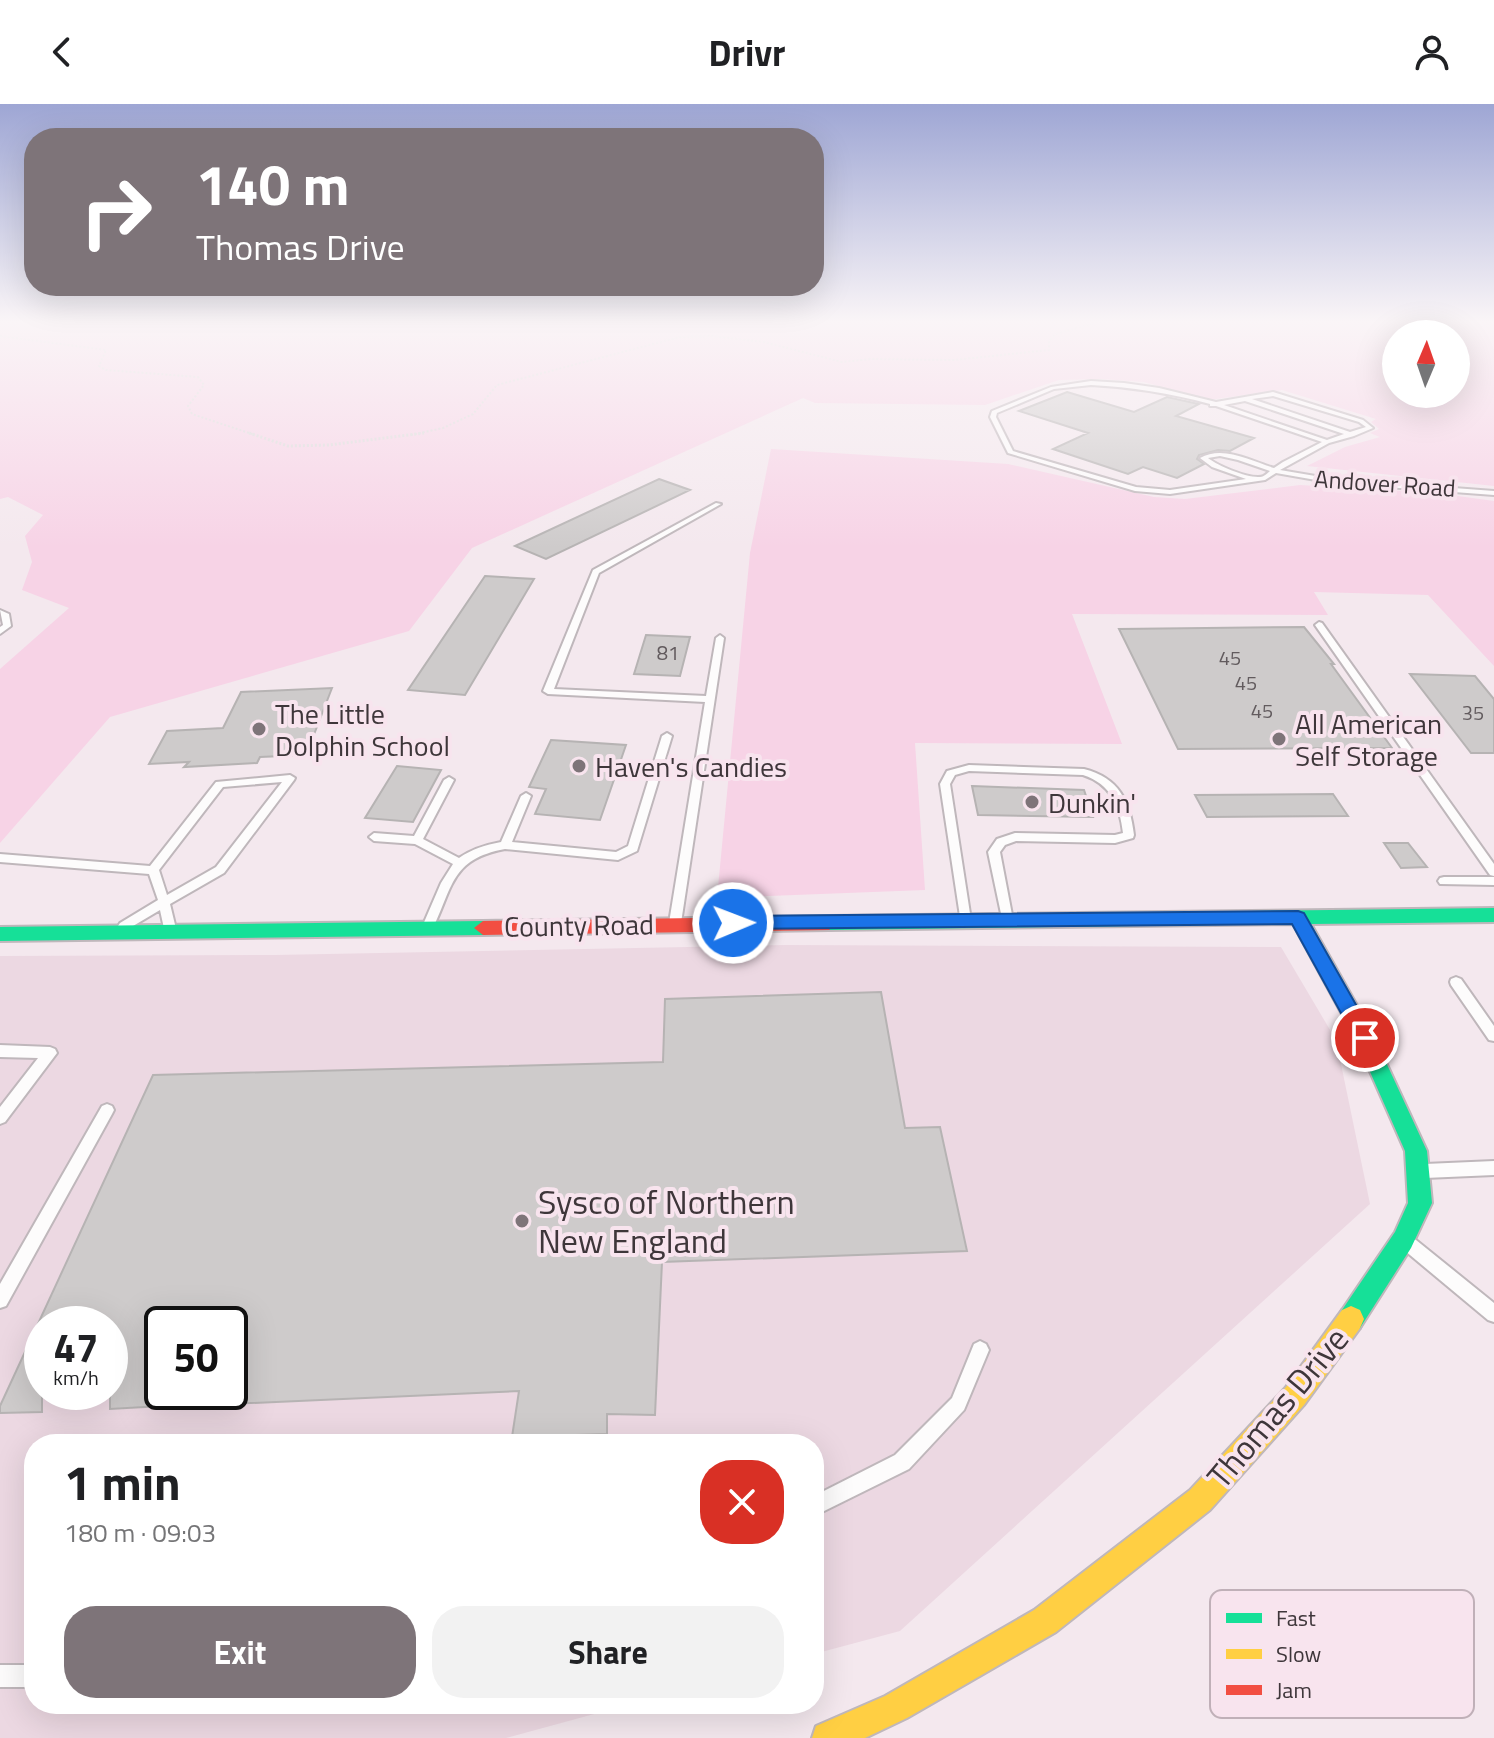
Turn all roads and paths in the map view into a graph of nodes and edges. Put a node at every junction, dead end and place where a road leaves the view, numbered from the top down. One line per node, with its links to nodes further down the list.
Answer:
1 (195, 396): 2 (path)
2 (488, 396)
3 (1031, 396): 12 (lane)
4 (1177, 396): 8 (lane)
5 (1256, 396): 7 (lane)
6 (1285, 396): 9 (lane)
7 (1243, 399): 8 (lane); 9 (lane)
8 (1212, 405): 10 (lane)
9 (1352, 435): 10 (lane)
10 (1327, 442): 11 (lane)
11 (1276, 472): 12 (lane); 12 (lane, Andover Road); 13 (lane, Andover Road)
12 (1257, 480)
13 (1494, 493)
14 (718, 504): 19 (lane)
15 (0, 612): 17 (lane)
16 (1319, 625): 29 (lane)
17 (0, 631)
18 (720, 638): 19 (lane)
19 (711, 699): 37 (lane)
20 (667, 736): 25 (lane)
21 (449, 780): 24 (lane)
22 (526, 796): 25 (lane)
23 (374, 837): 24 (lane)
24 (417, 840): 27 (lane)
25 (505, 845): 27 (lane)
26 (0, 858): 28 (lane)
27 (458, 862): 38 (lane)
28 (153, 870): 32 (lane); 32 (lane)
29 (1494, 872)
30 (1444, 881): 31 (lane)
31 (1494, 881)
32 (164, 902): 39 (lane); 41 (lane)
33 (1494, 915): 34 (main road, County Road)
34 (1298, 917): 36 (main road, County Road); 48 (main road, Thomas Drive)
35 (965, 920): 36 (main road, County Road); 36 (lane); 37 (main road, County Road)
36 (1007, 920)
37 (675, 923): 38 (main road, County Road)
38 (428, 927): 39 (main road, County Road)
39 (171, 933): 41 (main road, County Road)
40 (0, 934): 41 (main road, County Road)
41 (109, 934)
42 (1456, 982): 43 (lane)
43 (1494, 1036)
44 (0, 1051): 46 (lane)
45 (107, 1110): 50 (lane)
46 (0, 1118)
47 (1494, 1168): 48 (lane)
48 (1418, 1171): 49 (main road, Thomas Drive)
49 (1403, 1240): 51 (lane); 56 (main road, Thomas Drive)
50 (0, 1300)
51 (1494, 1314)
52 (980, 1350): 53 (lane)
53 (824, 1501)
54 (0, 1676): 55 (lane)
55 (24, 1676)
56 (828, 1738)

